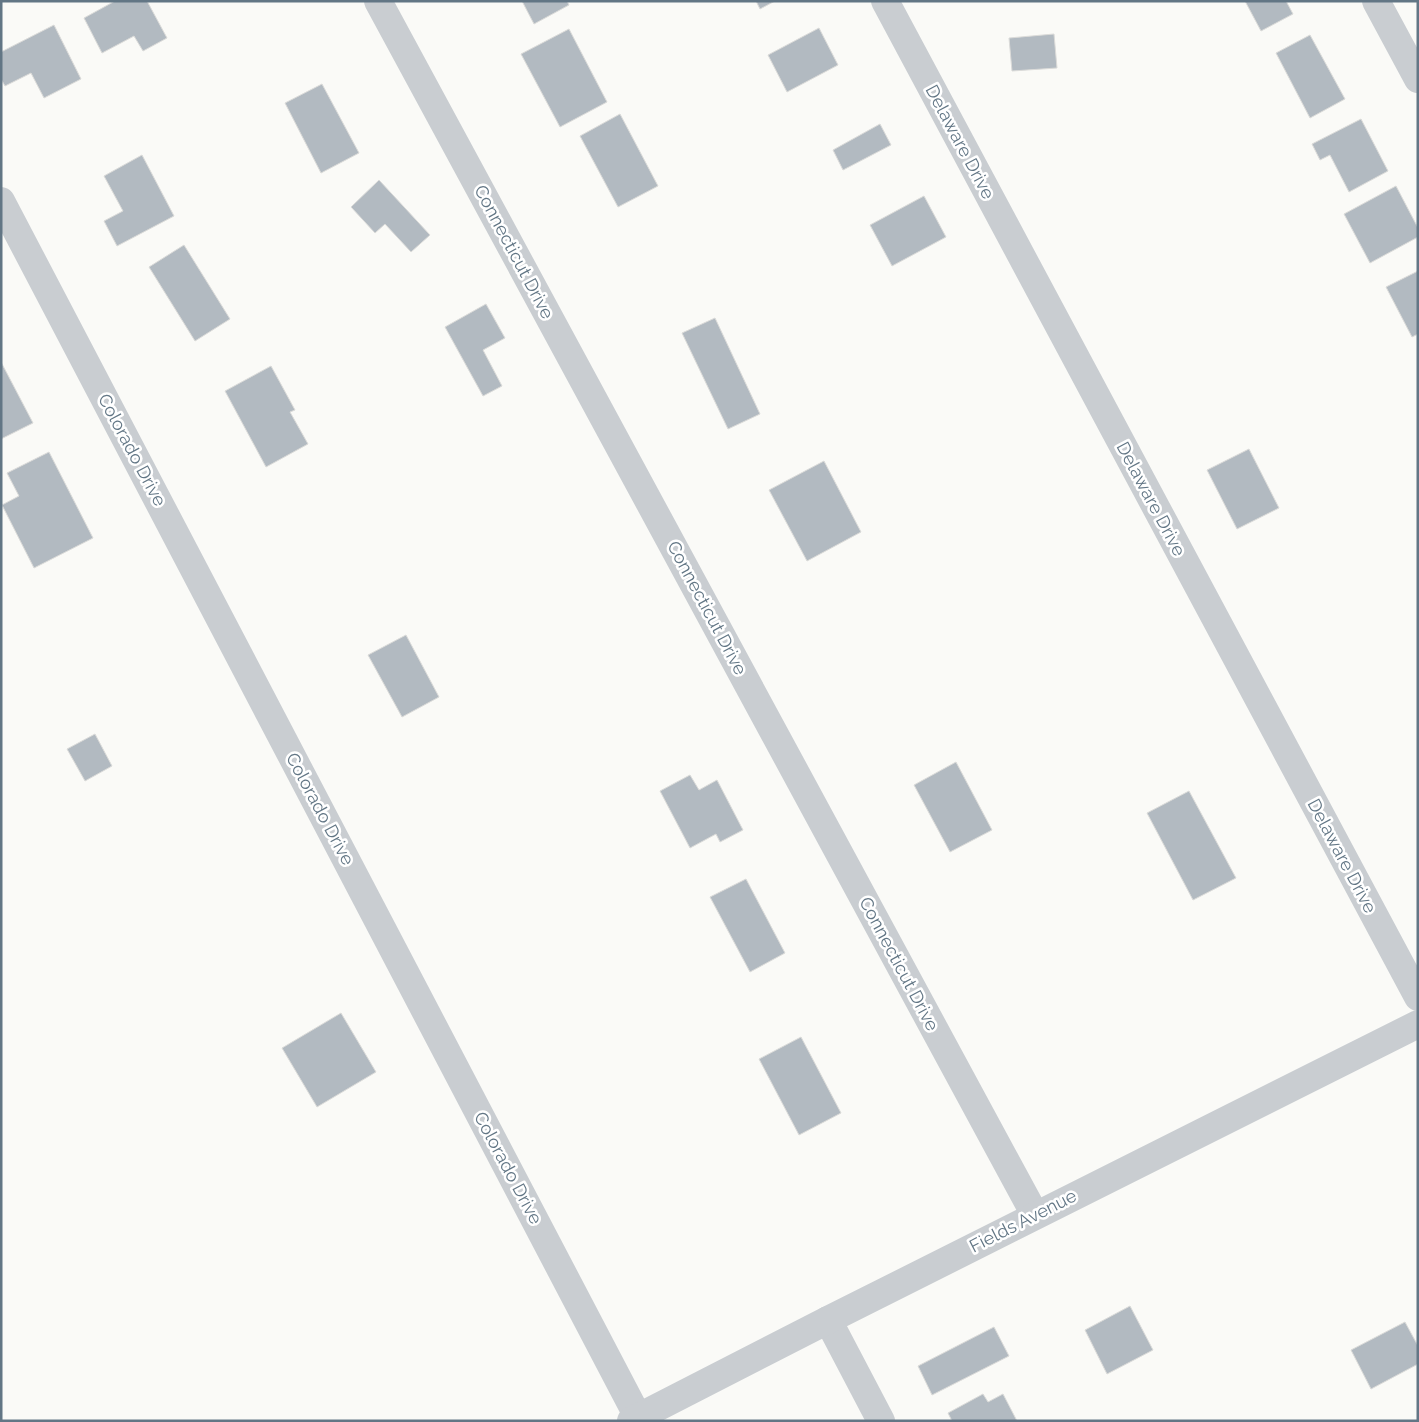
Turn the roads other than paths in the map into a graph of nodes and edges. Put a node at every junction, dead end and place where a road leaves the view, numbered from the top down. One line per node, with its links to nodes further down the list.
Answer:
1 (378, 1): 8 (street, Connecticut Drive)
2 (885, 1): 6 (street, Delaware Drive)
3 (1376, 1): 4 (street)
4 (1418, 78)
5 (1, 202): 10 (street, Colorado Drive)
6 (1418, 997)
7 (1418, 1024): 8 (street, Fields Avenue)
8 (1035, 1215): 9 (street, Fields Avenue)
9 (828, 1320): 10 (street, Fields Avenue); 11 (street)
10 (634, 1419)
11 (881, 1421)

